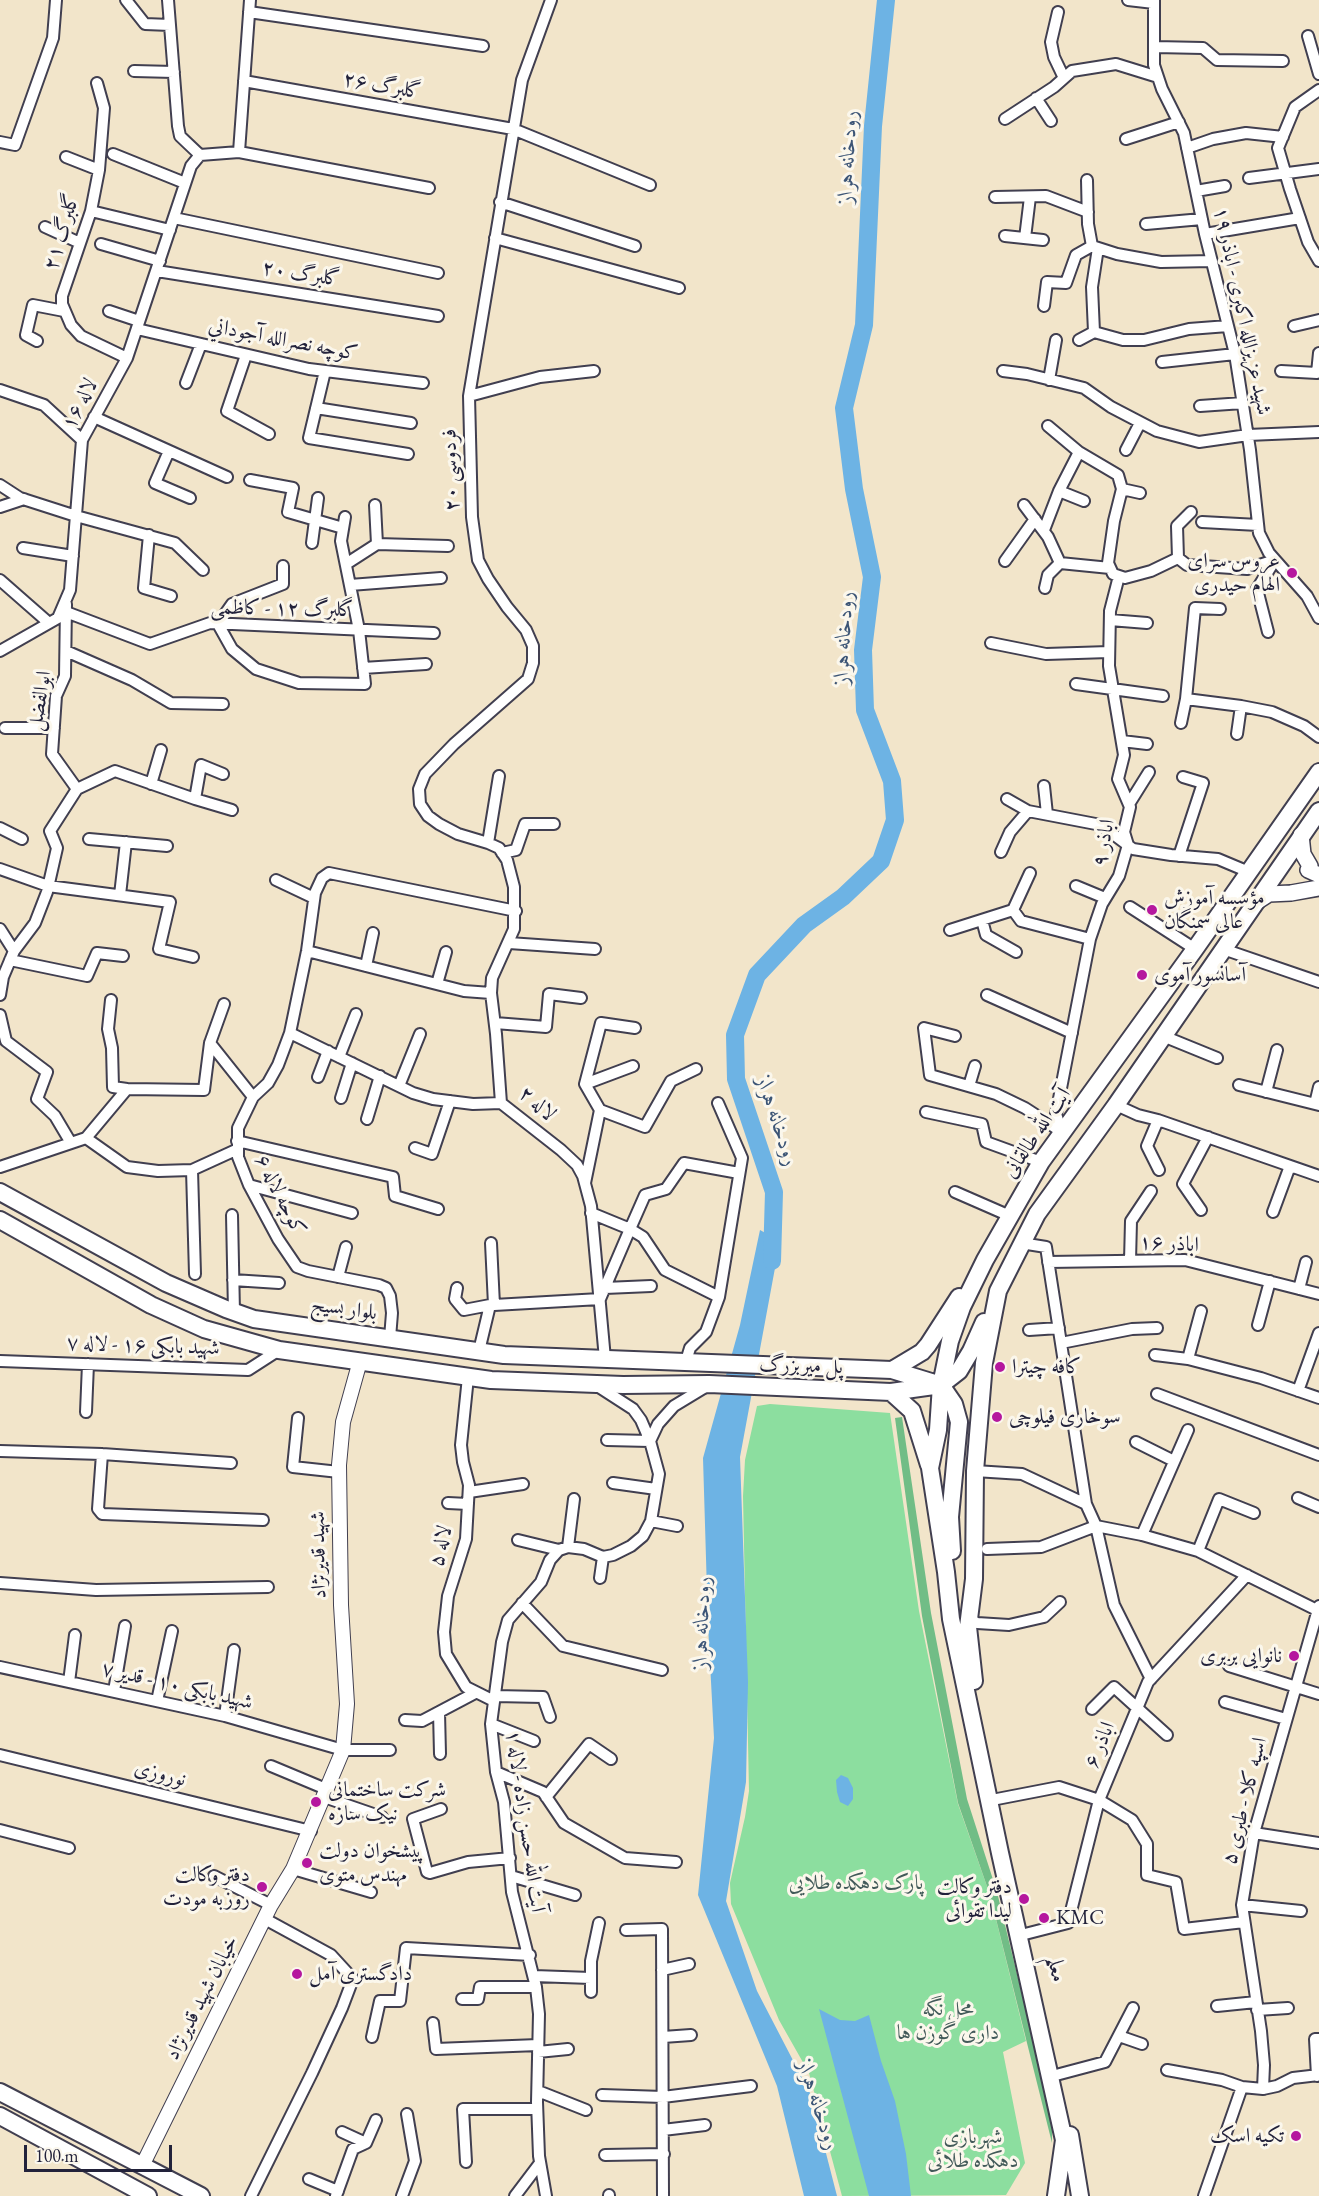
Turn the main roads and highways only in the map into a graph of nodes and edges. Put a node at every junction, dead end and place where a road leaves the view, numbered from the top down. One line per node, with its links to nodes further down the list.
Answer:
1 (1319, 772): 9 (main road, آیت الله طالقانی)
2 (1319, 811): 3 (main road)
3 (1301, 835): 4 (main road); 6 (main road)
4 (1319, 875)
5 (1319, 888): 6 (main road)
6 (1255, 903): 11 (main road)
7 (0, 1192): 10 (main road, بلوار بسیج)
8 (0, 1220): 12 (main road)
9 (985, 1260): 13 (main road, آیت الله طالقانی); 17 (main road)
10 (163, 1281): 12 (main road); 15 (main road, بلوار بسیج)
11 (998, 1291): 14 (main road); 25 (main road)
12 (151, 1305): 19 (main road)
13 (954, 1328): 14 (main road); 18 (main road, آیت الله طالقانی)
14 (976, 1340): 18 (main road)
15 (623, 1359): 16 (main road, بلوار بسیج); 19 (main road)
16 (710, 1361): 17 (main road, پل میربزرگ)
17 (892, 1370): 18 (main road, پل میربزرگ)
18 (941, 1384): 20 (main road, پل میربزرگ); 21 (main road, آیت الله طالقانی); 22 (main road)
19 (623, 1385): 20 (main road, پل میربزرگ)
20 (891, 1392): 23 (main road)
21 (938, 1430): 22 (main road); 23 (main road, آیت الله طالقانی)
22 (959, 1431): 25 (main road)
23 (930, 1468): 24 (main road, آیت الله طالقانی)
24 (946, 1572): 32 (main road, معلم)
25 (969, 1619): 33 (main road, معلم)
26 (0, 2092): 28 (main road)
27 (5, 2121): 29 (main road)
28 (64, 2125): 29 (main road); 31 (main road)
29 (53, 2144): 30 (main road)
30 (148, 2196)
31 (201, 2196)
32 (1056, 2196)
33 (1080, 2196)

